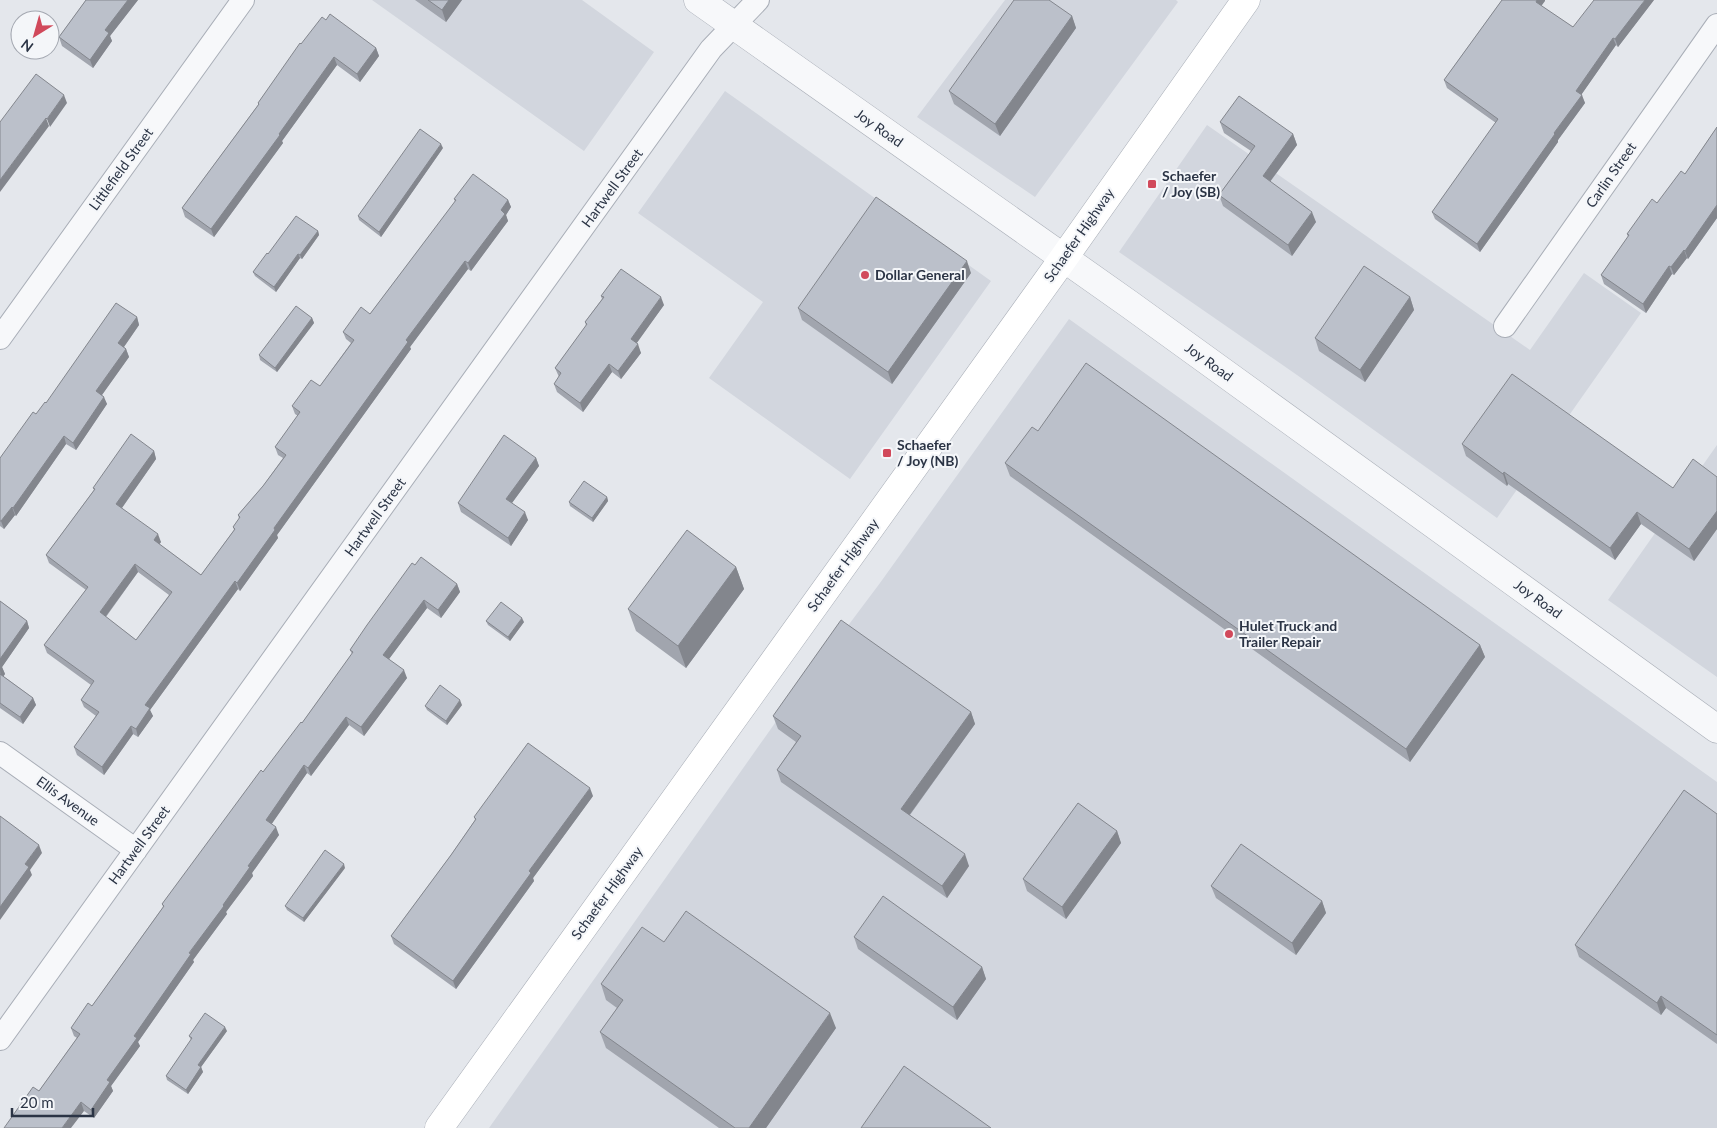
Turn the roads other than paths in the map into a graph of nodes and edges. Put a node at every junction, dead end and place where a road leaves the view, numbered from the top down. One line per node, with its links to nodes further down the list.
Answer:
1 (243, 0): 9 (street, Littlefield Street)
2 (698, 0): 6 (street, Joy Road)
3 (758, 0): 6 (street, Hartwell Street)
4 (1246, 0): 7 (main road, Schaefer Highway)
5 (1717, 25): 8 (street, Carlin Street)
6 (734, 26): 7 (street, Joy Road); 12 (street, Hartwell Street)
7 (1063, 259): 10 (street, Joy Road); 14 (main road, Schaefer Highway)
8 (1505, 326)
9 (0, 338)
10 (1717, 728)
11 (0, 753): 12 (street, Ellis Avenue)
12 (136, 850): 13 (street, Hartwell Street)
13 (0, 1039)
14 (439, 1128)

